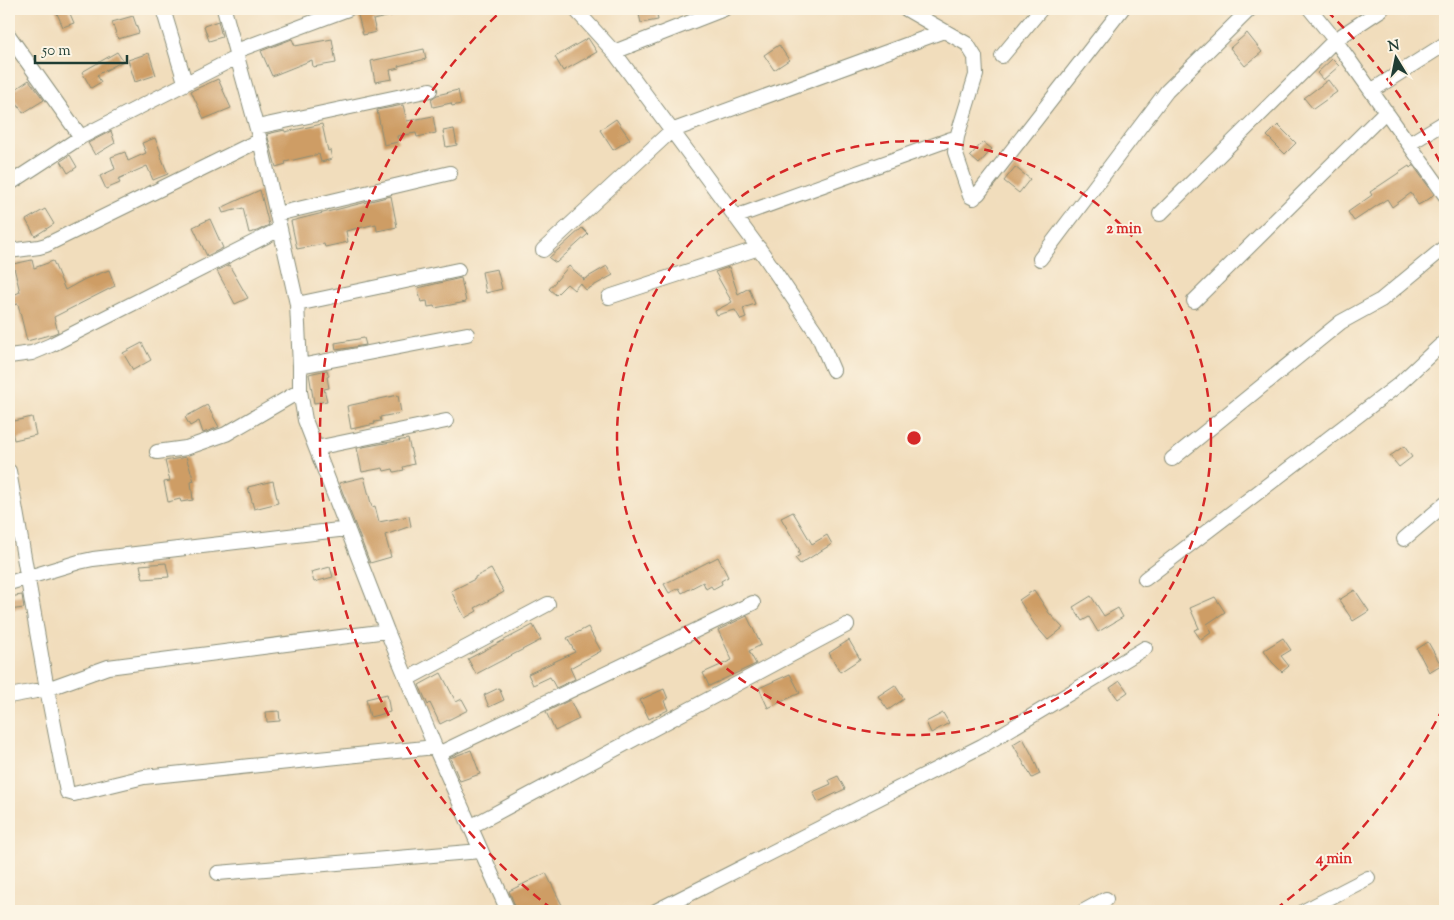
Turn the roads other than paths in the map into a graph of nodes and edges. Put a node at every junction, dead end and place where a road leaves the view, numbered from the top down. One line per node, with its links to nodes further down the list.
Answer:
1 (163, 9): 19 (street)
2 (224, 9): 17 (street)
3 (348, 9): 17 (street)
4 (575, 9): 16 (street)
5 (724, 9): 16 (street)
6 (906, 9): 12 (street)
7 (1040, 9): 18 (street)
8 (1122, 9): 12 (street)
9 (1250, 9): 40 (street)
10 (1310, 9): 14 (street)
11 (1382, 9): 14 (street)
12 (944, 31): 24 (street)
13 (9, 36): 26 (street)
14 (1336, 40): 21 (street); 33 (street)
15 (1445, 44): 21 (street)
16 (614, 52): 24 (street)
17 (236, 54): 19 (street); 25 (street)
18 (1002, 56)
19 (185, 82): 26 (street)
20 (430, 90): 25 (street)
21 (1371, 91): 22 (street)
22 (1386, 111): 28 (street); 43 (street)
23 (1445, 122): 28 (street)
24 (671, 131): 34 (street); 38 (street)
25 (258, 134): 32 (street); 39 (street)
26 (80, 136): 30 (street)
27 (951, 139): 34 (street)
28 (1409, 144): 31 (street)
29 (450, 173): 32 (street)
30 (9, 184)
31 (1445, 195)
32 (277, 214): 35 (street)
33 (1160, 214)
34 (735, 216): 37 (street)
35 (280, 229): 44 (street); 47 (street)
36 (1445, 247): 54 (street)
37 (759, 248): 42 (street); 49 (street)
38 (543, 250)
39 (9, 251)
40 (1040, 259)
41 (458, 270): 44 (street)
42 (609, 297)
43 (1194, 301)
44 (297, 304): 48 (street)
45 (467, 334): 48 (street)
46 (1445, 341): 60 (street)
47 (9, 356)
48 (300, 366): 50 (street)
49 (833, 370)
50 (300, 391): 52 (street); 53 (street)
51 (446, 421): 52 (street)
52 (316, 448): 57 (street)
53 (157, 452)
54 (1172, 459)
55 (9, 471): 59 (street)
56 (1445, 504): 58 (street)
57 (347, 529): 59 (street); 65 (street)
58 (1404, 540)
59 (27, 578): 61 (street); 68 (street)
60 (1145, 579)
61 (9, 583)
62 (754, 603): 70 (street)
63 (548, 604): 67 (street)
64 (848, 625): 71 (street)
65 (387, 631): 67 (street); 68 (street)
66 (1145, 648): 77 (street)
67 (407, 679): 70 (street)
68 (46, 689): 69 (street); 70 (street)
69 (9, 696)
70 (436, 750): 71 (street)
71 (470, 827): 72 (street)
72 (481, 851): 73 (street); 76 (street)
73 (218, 873)
74 (1368, 878): 79 (street)
75 (1106, 899): 78 (street)
76 (508, 911)
77 (656, 911)
78 (1084, 911)
79 (1304, 911)

